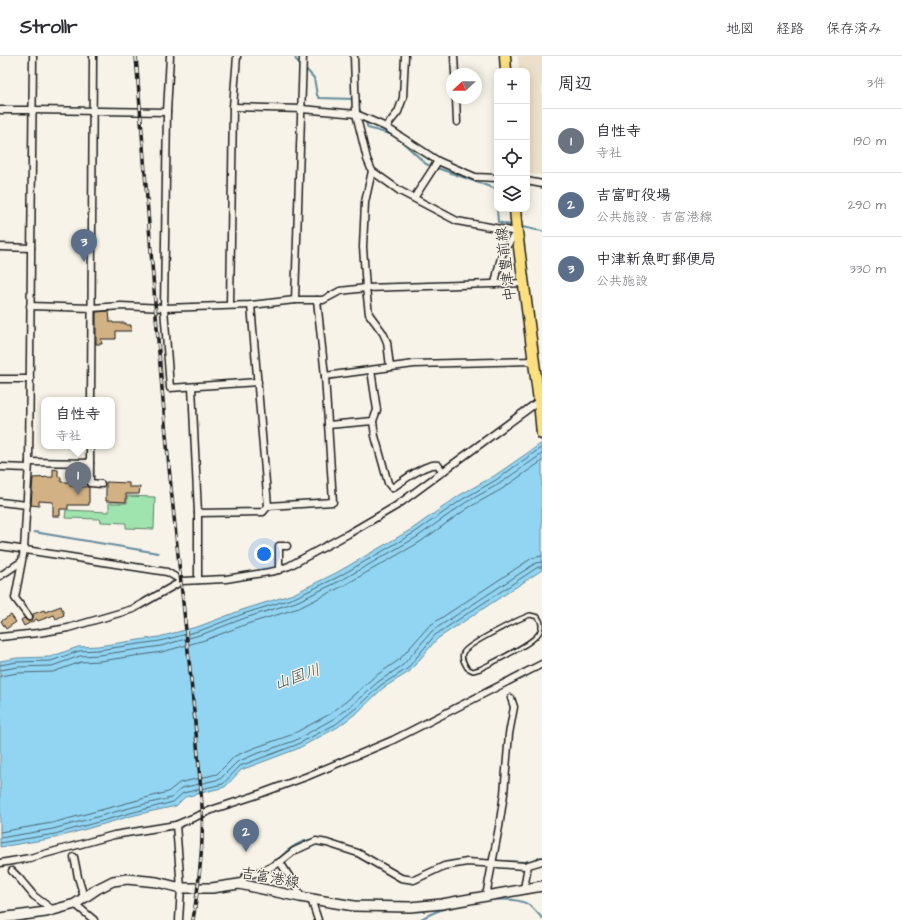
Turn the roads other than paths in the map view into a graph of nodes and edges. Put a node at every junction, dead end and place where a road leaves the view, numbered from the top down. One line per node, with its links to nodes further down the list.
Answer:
1 (33, 56): 16 (street)
2 (93, 56): 17 (street)
3 (170, 56): 18 (street)
4 (238, 56): 13 (street)
5 (303, 56): 14 (street)
6 (354, 56): 19 (street)
7 (405, 56): 21 (street)
8 (454, 56): 10 (street)
9 (506, 56): 11 (main road)
10 (455, 68)
11 (506, 68)
12 (456, 104): 20 (street)
13 (233, 107): 14 (street); 37 (street)
14 (302, 109): 19 (street); 35 (street)
15 (0, 110): 16 (street)
16 (33, 110): 17 (street); 31 (street)
17 (93, 111): 18 (street); 40 (street)
18 (167, 112): 41 (street)
19 (356, 114): 21 (street); 23 (street)
20 (456, 122)
21 (386, 127): 22 (street)
22 (438, 161): 24 (street); 27 (street)
23 (372, 171): 27 (street); 34 (street)
24 (494, 178)
25 (530, 182): 26 (street)
26 (542, 184)
27 (414, 198): 29 (street)
28 (515, 212): 29 (main road, 中津豊前線)
29 (517, 232): 32 (main road, 中津豊前線); 33 (street)
30 (0, 247): 31 (street)
31 (31, 248): 39 (street)
32 (523, 283): 33 (street); 42 (main road, 中津豊前線)
33 (495, 284): 34 (street)
34 (366, 288): 36 (street); 43 (street)
35 (295, 300): 36 (street); 38 (street)
36 (317, 300): 45 (street)
37 (230, 305): 38 (street); 41 (street)
38 (251, 305): 48 (street)
39 (30, 306): 40 (street); 47 (street)
40 (92, 308): 41 (street); 50 (street)
41 (164, 308): 49 (street)
42 (533, 361): 43 (street); 51 (main road, 中津豊前線)
43 (390, 367): 44 (street)
44 (371, 370): 45 (street); 52 (street)
45 (325, 376): 53 (street)
46 (0, 379): 47 (street)
47 (30, 379): 58 (street)
48 (258, 382): 49 (street); 64 (street)
49 (192, 387): 65 (street)
50 (91, 397)
51 (539, 401): 54 (main road, 中津豊前線); 60 (street)
52 (373, 420): 53 (street); 60 (street)
53 (328, 425): 64 (street)
54 (542, 431): 55 (main road, 中津豊前線)
55 (542, 434)
56 (90, 449): 57 (street)
57 (90, 463): 58 (street); 61 (street)
58 (29, 465): 59 (street); 63 (street)
59 (0, 467)
60 (443, 472): 70 (street)
61 (101, 484)
62 (0, 502): 63 (street)
63 (27, 505): 68 (street)
64 (268, 506): 65 (street)
65 (198, 513): 72 (street)
66 (0, 546): 68 (street)
67 (288, 546): 70 (street)
68 (24, 550): 69 (street); 73 (street)
69 (21, 562): 71 (street); 74 (street)
70 (279, 570): 72 (street)
71 (0, 576)
72 (198, 580): 73 (street)
73 (182, 581): 75 (street)
74 (29, 616)
75 (0, 637)
76 (466, 649): 76 (lane)
77 (542, 664): 79 (street)
78 (511, 698): 84 (street)
79 (176, 825): 83 (street); 89 (street)
80 (74, 857): 92 (street)
81 (542, 861): 85 (street)
82 (280, 862): 84 (street); 87 (street); 93 (street)
83 (0, 863)
84 (492, 864): 85 (street); 91 (street)
85 (528, 865): 90 (street)
86 (12, 871): 96 (street)
87 (238, 884): 89 (main road, 吉富港線); 93 (main road, 吉富港線)
88 (542, 886): 90 (main road, 吉富港線)
89 (181, 888): 92 (main road, 吉富港線); 100 (street)
90 (524, 889): 91 (main road, 吉富港線)
91 (486, 896): 94 (main road, 吉富港線)
92 (84, 897): 95 (main road, 吉富港線)
93 (300, 897): 94 (main road, 吉富港線)
94 (311, 899): 101 (street)
95 (75, 904): 96 (main road, 吉富港線); 99 (street)
96 (53, 910): 97 (main road, 吉富港線)
97 (31, 917): 98 (main road, 吉富港線)
98 (0, 918)
99 (94, 920)
100 (179, 920)
101 (318, 920)

